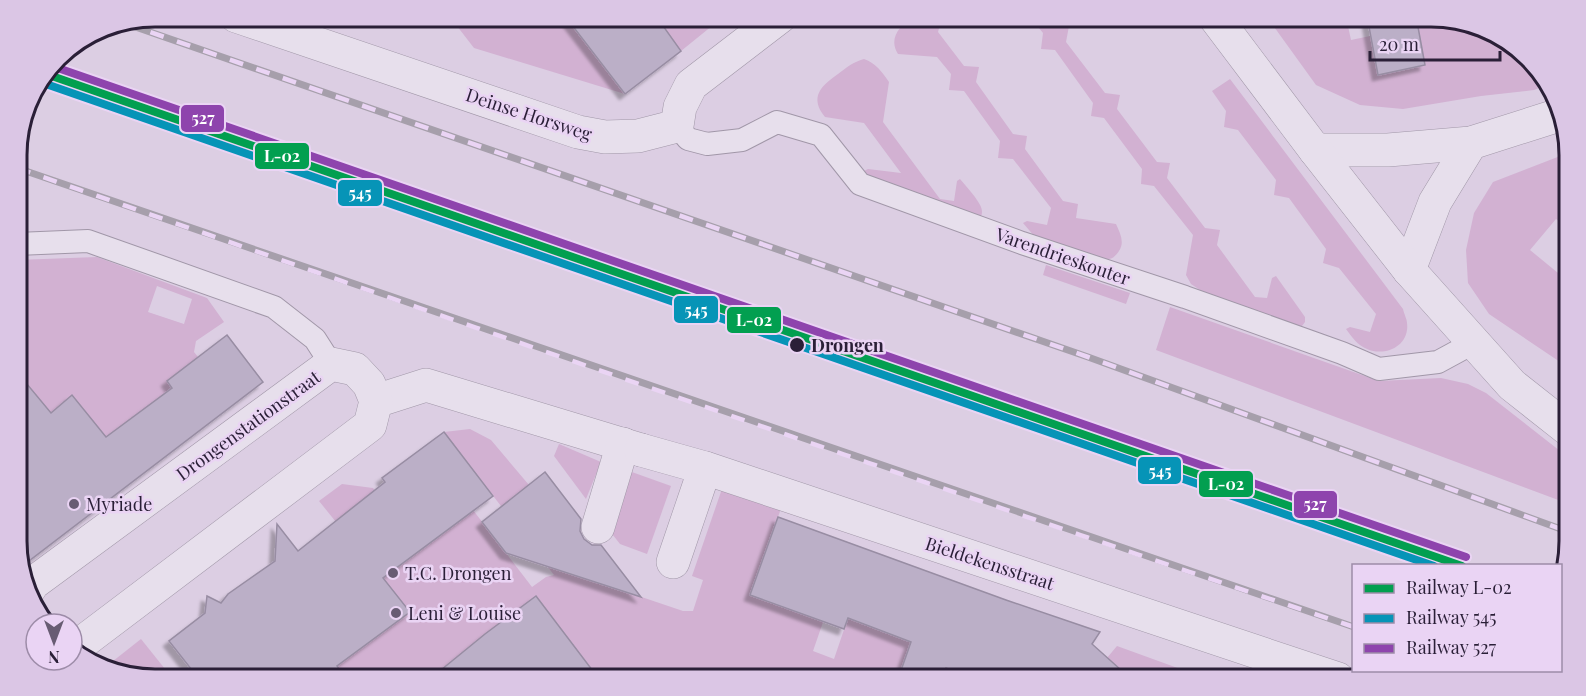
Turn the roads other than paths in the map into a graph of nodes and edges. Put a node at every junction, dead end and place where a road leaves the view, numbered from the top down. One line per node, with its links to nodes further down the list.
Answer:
1 (268, 27): 5 (street, Deinse Horsweg)
2 (767, 27): 5 (street)
3 (1222, 27): 7 (street)
4 (1553, 117): 6 (street)
5 (677, 126): 10 (lane, Varendrieskouter)
6 (1471, 142): 7 (street); 9 (street)
7 (1315, 150): 9 (street)
8 (27, 244): 11 (lane)
9 (1409, 270): 10 (street)
10 (1473, 343): 13 (street)
11 (331, 364): 12 (street, Drongenstationstraat); 18 (street, Drongenstationstraat)
12 (375, 401): 14 (street, Bieldekensstraat); 19 (street)
13 (1559, 422)
14 (632, 447): 15 (street, Bieldekensstraat); 16 (street)
15 (705, 468): 17 (street); 20 (street, Bieldekensstraat)
16 (598, 527)
17 (673, 562)
18 (34, 582)
19 (84, 641)
20 (1308, 669)

